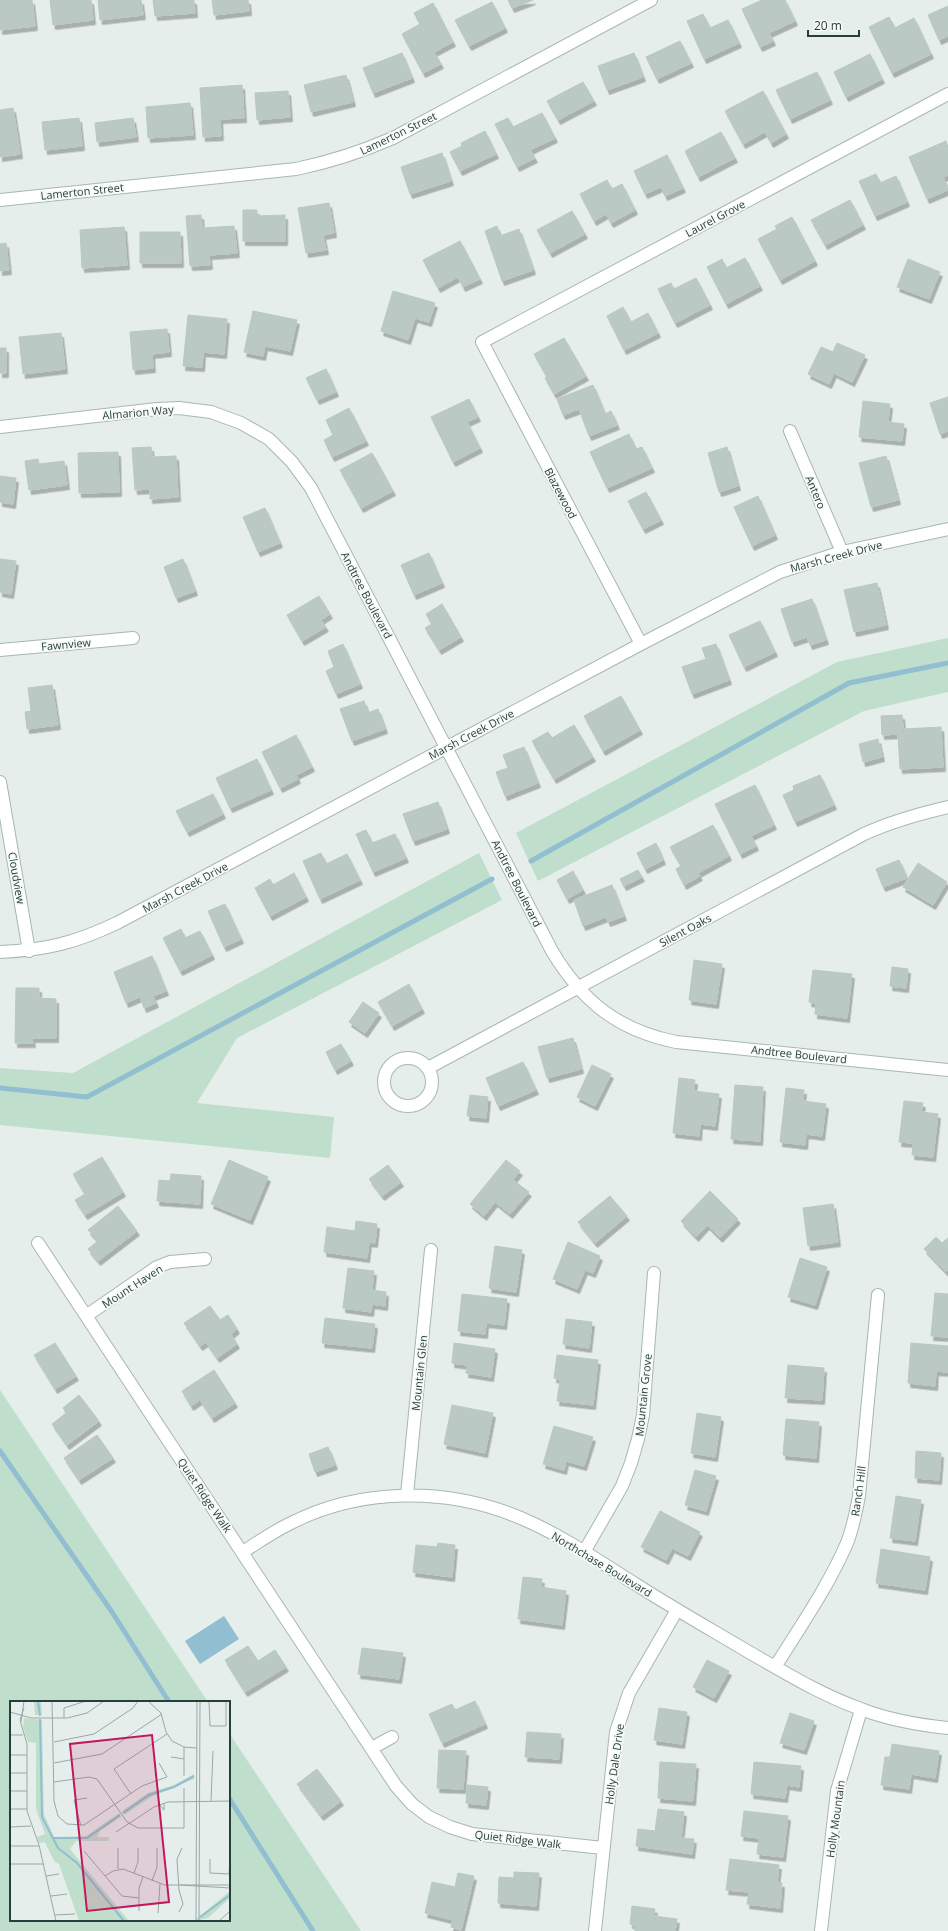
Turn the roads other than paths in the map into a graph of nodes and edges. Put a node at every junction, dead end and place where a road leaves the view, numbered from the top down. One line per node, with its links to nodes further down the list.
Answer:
1 (651, 0): 3 (street, Lamerton Street)
2 (948, 94): 4 (street, Laurel Grove)
3 (0, 200)
4 (482, 342): 11 (street, Blazewood)
5 (0, 427): 7 (street, Almarion Way)
6 (790, 431): 9 (street, Antero)
7 (269, 439): 13 (street, Andtree Boulevard)
8 (948, 529): 9 (street, Marsh Creek Drive)
9 (842, 552): 11 (street, Marsh Creek Drive)
10 (133, 638): 12 (street, Fawnview)
11 (641, 644): 13 (street, Marsh Creek Drive)
12 (0, 650)
13 (447, 747): 16 (street, Marsh Creek Drive); 18 (street, Andtree Boulevard)
14 (0, 782): 16 (street, Cloudview)
15 (948, 807): 18 (street, Silent Oaks)
16 (29, 951): 17 (street, Marsh Creek Drive)
17 (0, 952)
18 (578, 988): 19 (street, Silent Oaks); 20 (street, Andtree Boulevard)
19 (428, 1068)
20 (948, 1070)
21 (38, 1243): 26 (street, Quiet Ridge Walk)
22 (431, 1250): 27 (street, Mountain Glen)
23 (205, 1258): 26 (street, Mount Haven)
24 (654, 1272): 29 (street, Mountain Grove)
25 (878, 1295): 31 (street, Ranch Hill)
26 (86, 1316): 28 (street, Quiet Ridge Walk)
27 (407, 1495): 28 (street, Northchase Boulevard); 29 (street, Northchase Boulevard)
28 (243, 1552): 35 (street, Quiet Ridge Walk)
29 (584, 1552): 30 (street, Northchase Boulevard)
30 (677, 1610): 31 (street, Northchase Boulevard); 36 (street, Holly Dale Drive)
31 (775, 1667): 32 (street, Northchase Boulevard)
32 (861, 1710): 33 (street, Northchase Boulevard); 38 (street, Holly Mountain)
33 (948, 1728)
34 (392, 1737): 35 (street)
35 (372, 1748): 36 (street, Quiet Ridge Walk)
36 (604, 1848): 37 (street, Holly Dale Drive)
37 (595, 1931)
38 (821, 1931)

